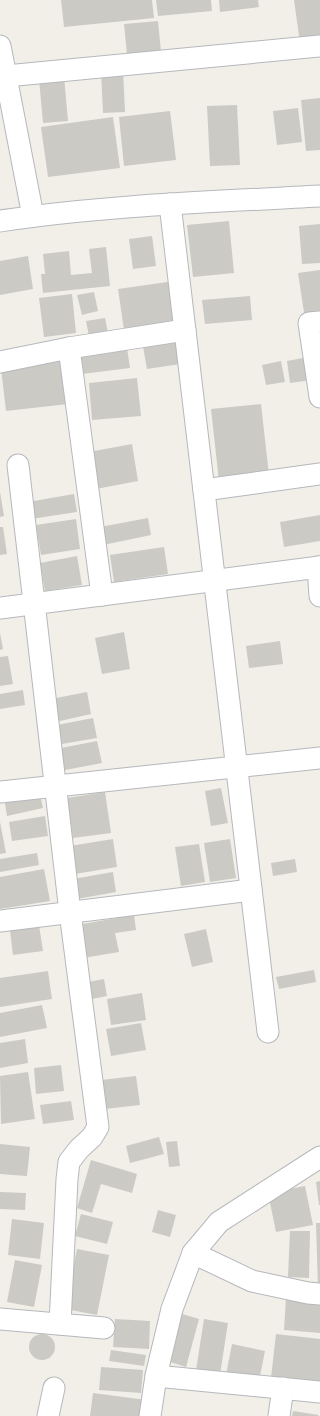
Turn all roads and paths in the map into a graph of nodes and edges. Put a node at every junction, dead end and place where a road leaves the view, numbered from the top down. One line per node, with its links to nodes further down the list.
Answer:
1 (0, 46): 3 (street)
2 (320, 46): 3 (street)
3 (6, 76): 6 (street)
4 (320, 196): 5 (street)
5 (170, 204): 6 (street); 9 (street)
6 (33, 216): 7 (street)
7 (0, 221)
8 (320, 322): 12 (street)
9 (184, 330): 10 (street); 15 (street)
10 (69, 348): 11 (street); 18 (street)
11 (0, 362)
12 (320, 397)
13 (18, 465): 20 (street)
14 (320, 474): 15 (street)
15 (204, 490): 17 (street)
16 (319, 567): 17 (street); 19 (street)
17 (214, 580): 18 (street); 23 (street)
18 (102, 595): 20 (street)
19 (320, 596)
20 (35, 604): 21 (street); 24 (street)
21 (0, 608)
22 (320, 758): 23 (street)
23 (237, 767): 24 (street); 26 (street)
24 (56, 786): 25 (street); 27 (street)
25 (0, 792)
26 (251, 890): 27 (street); 29 (street)
27 (70, 912): 28 (street); 34 (street)
28 (0, 921)
29 (268, 1032)
30 (320, 1157): 31 (street)
31 (193, 1253): 32 (street); 36 (street)
32 (320, 1294)
33 (0, 1319): 34 (street)
34 (60, 1324): 35 (street)
35 (104, 1328)
36 (156, 1376): 38 (street); 41 (street)
37 (54, 1388): 40 (street)
38 (283, 1388): 39 (street); 42 (street)
39 (320, 1392)
40 (48, 1416)
41 (150, 1416)
42 (279, 1416)

